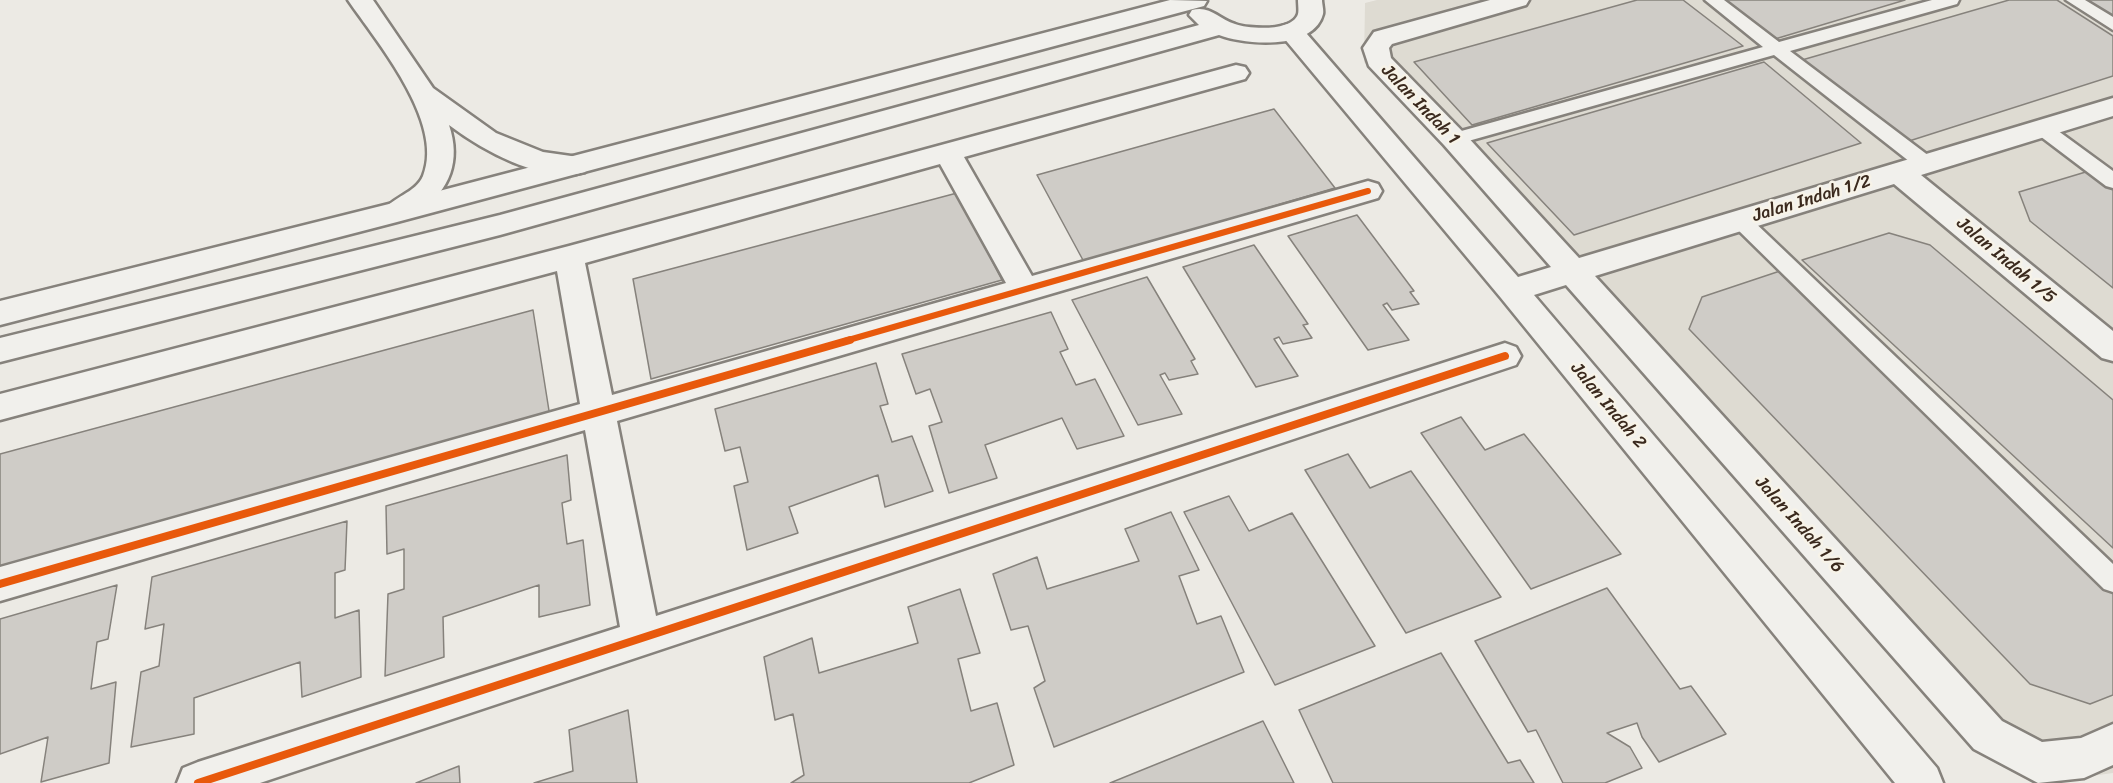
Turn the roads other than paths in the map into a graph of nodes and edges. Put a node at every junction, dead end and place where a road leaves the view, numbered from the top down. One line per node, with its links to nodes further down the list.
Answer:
1 (360, 0): 14 (street)
2 (1195, 0): 10 (street); 19 (street)
3 (1336, 0): 8 (street)
4 (1517, 0): 17 (street, Jalan Indah 1)
5 (1713, 0): 12 (lane)
6 (1952, 0): 12 (lane)
7 (2074, 0): 9 (lane)
8 (1311, 3): 11 (street)
9 (2113, 25)
10 (1217, 28): 11 (street); 31 (street)
11 (1291, 31): 28 (street, Jalan Indah 2)
12 (1777, 49): 17 (lane); 20 (lane)
13 (1236, 73): 18 (street)
14 (424, 94): 19 (street); 23 (street)
15 (2113, 107): 16 (street, Jalan Indah 1/2)
16 (2043, 129): 20 (street, Jalan Indah 1/2); 21 (lane)
17 (1454, 139): 26 (street, Jalan Indah 1)
18 (948, 153): 25 (street); 27 (street)
19 (575, 165): 23 (street)
20 (1912, 168): 24 (street, Jalan Indah 1/2); 30 (street, Jalan Indah 1/5)
21 (2113, 181)
22 (1368, 191): 27 (street)
23 (397, 212): 29 (street)
24 (1741, 220): 26 (street, Jalan Indah 1/2); 35 (lane)
25 (569, 256): 33 (street); 34 (street)
26 (1571, 272): 28 (street, Jalan Indah 1/2); 38 (street, Jalan Indah 1/6)
27 (1025, 290): 34 (street)
28 (1512, 290): 40 (street, Jalan Indah 2)
29 (0, 313)
30 (2113, 349)
31 (0, 350)
32 (1505, 356): 37 (street)
33 (0, 407)
34 (599, 412): 36 (street); 37 (street)
35 (2113, 581)
36 (0, 584)
37 (640, 638): 39 (street)
38 (2113, 744)
39 (198, 783)
40 (1922, 783)

